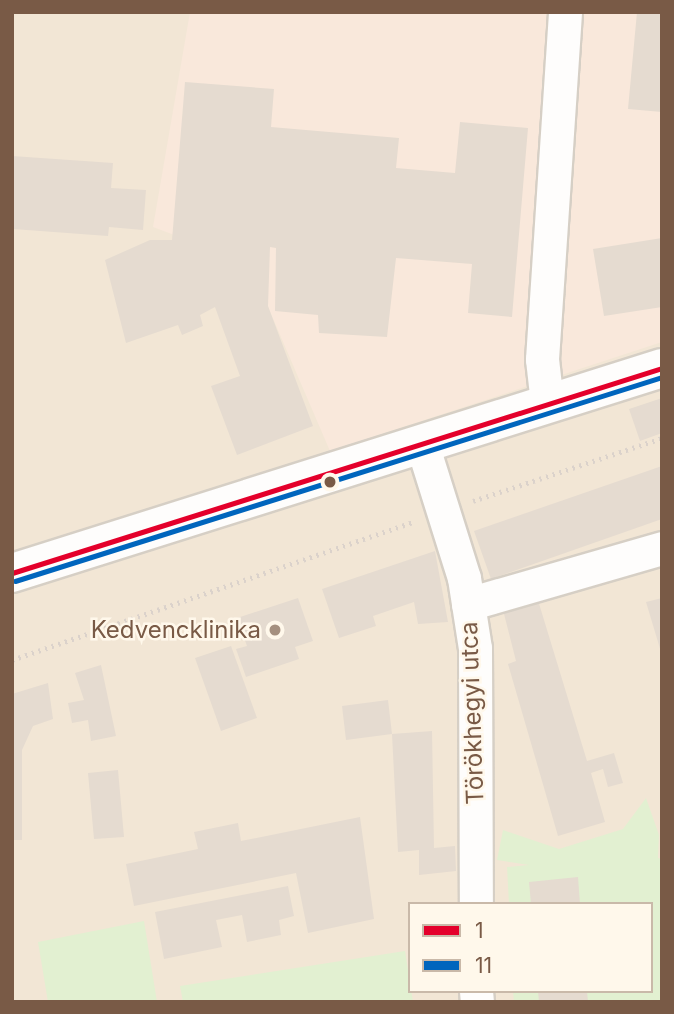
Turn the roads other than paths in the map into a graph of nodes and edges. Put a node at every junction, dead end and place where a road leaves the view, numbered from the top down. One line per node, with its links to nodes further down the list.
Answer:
1 (565, 12): 3 (street)
2 (662, 368): 3 (street)
3 (547, 403): 4 (street)
4 (422, 444): 6 (street); 7 (street, Törökhegyi utca)
5 (662, 548): 7 (street)
6 (12, 573)
7 (468, 604): 8 (street, Törökhegyi utca)
8 (476, 902)

